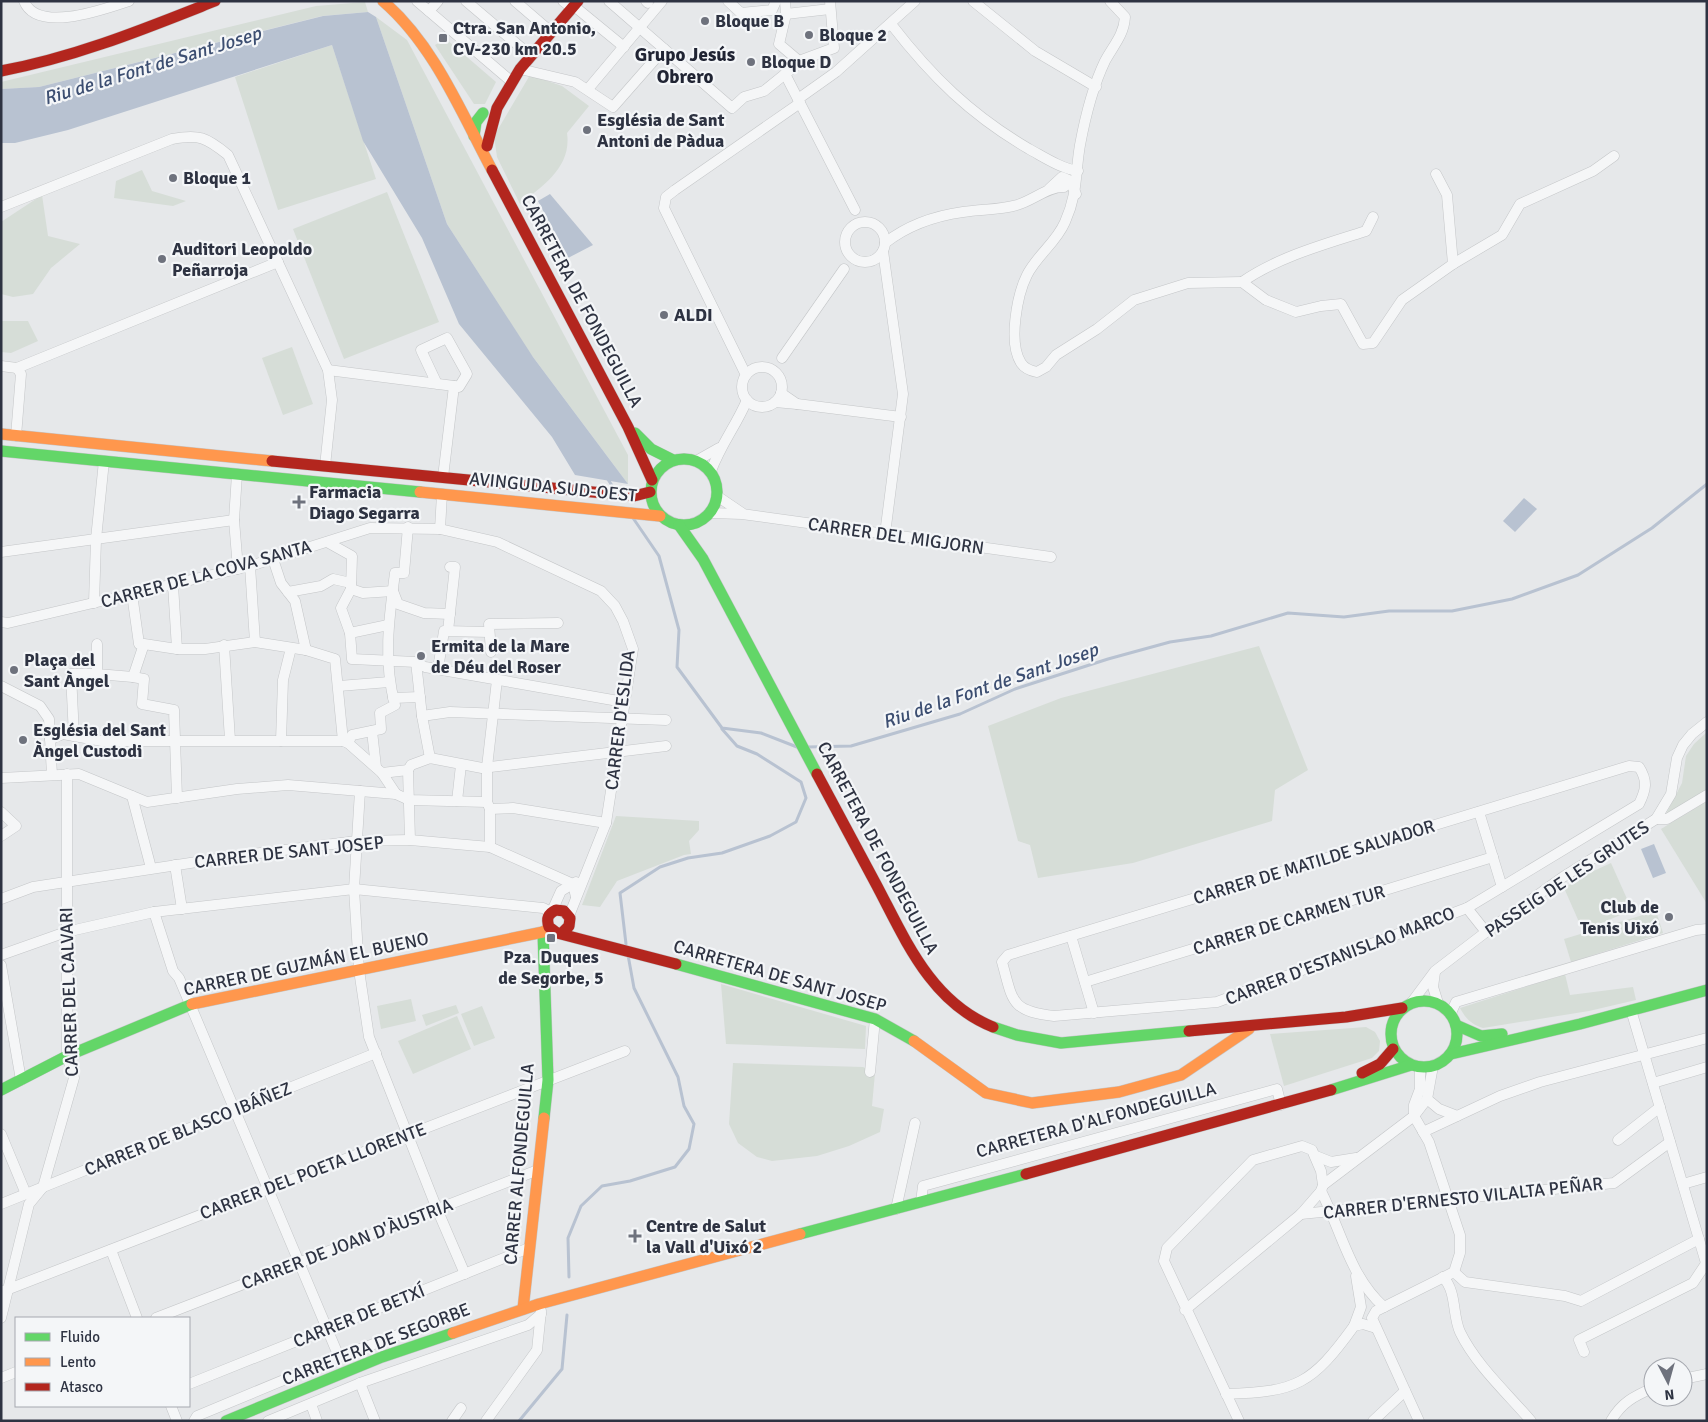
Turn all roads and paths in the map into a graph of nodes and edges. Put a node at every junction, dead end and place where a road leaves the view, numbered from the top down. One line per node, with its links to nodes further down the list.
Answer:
1 (24, 1): 2 (street)
2 (129, 1)
3 (215, 1): 30 (street)
4 (383, 1): 32 (street, CARRETERA DE FONDEGUILLA)
5 (393, 1): 37 (street, CARRETERA DE FONDEGUILLA)
6 (417, 1): 20 (street)
7 (438, 1): 20 (street)
8 (466, 1): 27 (street)
9 (515, 1): 24 (street)
10 (609, 1): 23 (street)
11 (662, 1): 23 (street)
12 (728, 1): 13 (street)
13 (776, 1)
14 (784, 1): 21 (street)
15 (915, 1): 22 (street)
16 (973, 1): 34 (street)
17 (1110, 1): 34 (street)
18 (572, 4): 24 (street); 25 (street)
19 (830, 5): 21 (street); 28 (street)
20 (429, 11): 33 (street)
21 (786, 14): 28 (street)
22 (891, 24): 36 (street); 42 (street)
23 (640, 28): 25 (street); 26 (street)
24 (551, 32): 27 (street)
25 (624, 47): 35 (street)
26 (664, 49): 31 (street); 35 (street)
27 (531, 56): 29 (street)
28 (799, 61): 31 (street)
29 (520, 69): 33 (street); 35 (street)
30 (1, 71)
31 (785, 74): 36 (street)
32 (445, 82): 37 (street); 38 (street, CARRETERA DE FONDEGUILLA)
33 (512, 82): 37 (street)
34 (1096, 88): 42 (street)
35 (588, 89)
36 (799, 101): 45 (street); 65 (street)
37 (485, 114): 38 (street); 39 (street); 39 (street, CARRETERA DE FONDEGUILLA)
38 (474, 136): 43 (street, CARRETERA DE FONDEGUILLA)
39 (486, 146): 43 (street, CARRETERA DE FONDEGUILLA)
40 (1614, 156): 56 (street)
41 (1436, 174): 56 (street)
42 (1067, 179): 49 (street); 59 (street)
43 (505, 192): 76 (street, CARRETERA DE FONDEGUILLA)
44 (1, 207): 55 (street)
45 (855, 210): 47 (street); 48 (street)
46 (1373, 217): 59 (street)
47 (867, 222): 48 (street); 50 (street)
48 (853, 226): 52 (street)
49 (903, 229): 50 (street); 51 (street)
50 (881, 231): 51 (street)
51 (884, 247): 54 (street); 58 (street)
52 (847, 252): 53 (street); 57 (street)
53 (856, 260): 54 (street); 57 (street)
54 (874, 260): 58 (street)
55 (278, 262): 62 (street); 64 (street)
56 (1454, 264): 59 (street)
57 (844, 269): 60 (street)
58 (887, 276): 74 (street)
59 (1242, 282)
60 (782, 358): 63 (street); 66 (street)
61 (1, 366): 62 (street)
62 (16, 368): 78 (street)
63 (767, 368): 65 (street); 66 (street)
64 (328, 370): 67 (street); 86 (street)
65 (749, 372): 70 (street)
66 (778, 375): 69 (street)
67 (437, 384): 68 (street); 68 (street)
68 (454, 386): 89 (street)
69 (781, 393): 71 (street); 72 (street)
70 (747, 400): 73 (street); 75 (street)
71 (775, 402): 72 (street); 73 (street)
72 (797, 404): 74 (street)
73 (756, 406): 75 (street)
74 (901, 417): 103 (street)
75 (739, 420): 80 (street)
76 (628, 427): 83 (street, CARRETERA DE FONDEGUILLA); 90 (street, CARRETERA DE FONDEGUILLA)
77 (1, 434): 78 (street, AVINGUDA SUD-OEST)
78 (16, 436): 79 (street, AVINGUDA SUD-OEST)
79 (106, 445): 82 (street, AVINGUDA SUD-OEST); 85 (street)
80 (720, 448): 84 (street); 87 (street)
81 (1, 451): 85 (street, AVINGUDA SUD-OEST)
82 (239, 458): 86 (street, AVINGUDA SUD-OEST); 88 (street)
83 (673, 460): 84 (street); 90 (street)
84 (696, 460): 87 (street)
85 (104, 461): 88 (street, AVINGUDA SUD-OEST); 104 (street)
86 (325, 466): 89 (street, AVINGUDA SUD-OEST); 91 (street)
87 (711, 471): 94 (street)
88 (237, 474): 91 (street, AVINGUDA SUD-OEST); 98 (street)
89 (443, 477): 92 (street, AVINGUDA SUD-OEST); 93 (street, AVINGUDA SUD-OEST)
90 (652, 480): 92 (street)
91 (323, 482): 93 (street, AVINGUDA SUD-OEST)
92 (650, 492): 97 (street)
93 (442, 494): 97 (street, AVINGUDA SUD-OEST); 102 (street)
94 (718, 496): 95 (street); 96 (street, CARRER DEL MIGJORN)
95 (710, 513): 96 (street, CARRER DEL MIGJORN); 99 (street)
96 (742, 514): 103 (street, CARRER DEL MIGJORN)
97 (660, 516): 100 (street)
98 (234, 520): 104 (street); 112 (street)
99 (700, 522): 100 (street); 109 (street, CARRETERA DE FONDEGUILLA)
100 (679, 525): 109 (street, CARRETERA DE FONDEGUILLA)
101 (408, 527): 102 (street, CARRER DE LA COVA SANTA); 105 (street, CARRER DE LA COVA SANTA); 115 (street)
102 (440, 529): 145 (street, CARRER D'ESLIDA)
103 (885, 534): 107 (street, CARRER DEL MIGJORN)
104 (96, 539): 106 (street); 118 (street)
105 (327, 542): 108 (street, CARRER DE LA COVA SANTA); 114 (street)
106 (1, 552)
107 (1050, 557)
108 (273, 559): 110 (street, CARRER DE LA COVA SANTA); 116 (street)
109 (703, 559): 223 (street, CARRETERA DE FONDEGUILLA)
110 (250, 566): 112 (street, CARRER DE LA COVA SANTA); 126 (street)
111 (450, 567): 119 (street)
112 (238, 569): 113 (street, CARRER DE LA COVA SANTA)
113 (173, 585): 117 (street, CARRER DE LA COVA SANTA); 131 (street)
114 (351, 586): 115 (street); 116 (street); 125 (street)
115 (393, 591): 119 (street); 122 (street)
116 (288, 592): 132 (street)
117 (132, 594): 118 (street, CARRER DE LA COVA SANTA); 128 (street)
118 (94, 603): 120 (street, CARRER DE LA COVA SANTA)
119 (450, 614): 124 (street)
120 (1, 622)
121 (558, 623): 123 (street)
122 (388, 625): 125 (street); 134 (street)
123 (489, 628): 124 (street); 133 (street)
124 (448, 632): 136 (street)
125 (350, 633): 134 (street)
126 (255, 642): 129 (street); 130 (street)
127 (97, 644): 137 (street)
128 (141, 644): 131 (street); 138 (street)
129 (224, 645): 131 (street); 154 (street)
130 (291, 648): 132 (street); 155 (street)
131 (177, 649)
132 (306, 650): 142 (street)
133 (491, 652)
134 (388, 659): 135 (street); 140 (street)
135 (416, 662): 136 (street); 143 (street)
136 (438, 669): 139 (street)
137 (97, 674): 138 (street); 152 (street)
138 (133, 677): 156 (street)
139 (497, 680): 145 (street); 146 (street)
140 (389, 682): 142 (street); 144 (street)
141 (1, 686): 153 (street)
142 (339, 686): 157 (street)
143 (420, 697): 144 (street); 147 (street)
144 (393, 698): 151 (street)
145 (624, 702): 148 (street, CARRER D'ESLIDA)
146 (492, 713): 147 (street); 148 (street); 163 (street)
147 (422, 716): 160 (street)
148 (622, 718): 149 (street); 159 (street, CARRER D'ESLIDA)
149 (666, 720)
150 (1707, 722): 179 (street, PASSEIG DE LES GRUTES)
151 (377, 730): 157 (street); 164 (street)
152 (74, 736): 153 (street); 156 (street)
153 (50, 739): 167 (street)
154 (230, 740): 155 (street); 156 (street)
155 (281, 740): 157 (street)
156 (175, 741): 173 (street)
157 (346, 742): 164 (street)
158 (666, 746): 159 (street)
159 (617, 752): 163 (street); 180 (street, CARRER D'ESLIDA)
160 (430, 758): 161 (street); 165 (street)
161 (461, 765): 163 (street); 175 (street)
162 (1629, 766): 178 (street, CARRER DE MATILDE SALVADOR); 191 (street, CARRER D'ESTANISLAO MARCO)
163 (487, 767): 176 (street)
164 (379, 770): 165 (street); 170 (street)
165 (408, 770): 174 (street)
166 (67, 774): 167 (street); 172 (street); 189 (street, CARRER DEL CALVARI)
167 (52, 775): 168 (street)
168 (1, 778)
169 (360, 791): 170 (street); 173 (street); 183 (street)
170 (396, 794): 174 (street)
171 (1707, 795): 179 (street)
172 (132, 796): 173 (street); 187 (street)
173 (177, 798)
174 (409, 800): 175 (street); 182 (street)
175 (457, 801): 176 (street)
176 (489, 806): 180 (street); 184 (street)
177 (1, 812): 181 (street)
178 (1479, 812): 185 (street); 205 (street, CARRER DE MATILDE SALVADOR)
179 (1656, 819): 203 (street, PASSEIG DE LES GRUTES)
180 (606, 823): 188 (street, CARRER D'ESLIDA)
181 (1, 836)
182 (410, 840): 183 (street, CARRER DE SANT JOSEP); 184 (street, CARRER DE SANT JOSEP)
183 (357, 841): 186 (street, CARRER DE SANT JOSEP); 192 (street)
184 (490, 847): 190 (street, CARRER DE SANT JOSEP)
185 (1493, 858): 191 (street); 210 (street, CARRER DE CARMEN TUR)
186 (175, 865): 187 (street, CARRER DE SANT JOSEP); 196 (street)
187 (151, 868): 189 (street, CARRER DE SANT JOSEP)
188 (584, 878): 190 (street); 193 (street, CARRER D'ESLIDA)
189 (66, 881): 194 (street, CARRER DE SANT JOSEP); 202 (street, CARRER DEL CALVARI)
190 (573, 884): 193 (street); 198 (street)
191 (1502, 887): 195 (street, CARRER D'ESTANISLAO MARCO)
192 (354, 889): 196 (street); 198 (street); 208 (street)
193 (576, 897): 199 (street, CARRER D'ESLIDA)
194 (1, 899)
195 (1467, 908): 203 (street); 217 (street, CARRER D'ESTANISLAO MARCO)
196 (182, 909): 197 (street)
197 (154, 912): 202 (street); 213 (street)
198 (552, 912): 199 (street); 201 (street)
199 (569, 916): 204 (street)
200 (1707, 929): 218 (street)
201 (546, 930): 204 (street); 208 (street, CARRER DE GUZMÁN EL BUENO); 237 (street, CARRER ALFONDEGUILLA)
202 (66, 932): 206 (street); 231 (street, CARRER DEL CALVARI)
203 (1486, 932): 209 (street, PASSEIG DE LES GRUTES)
204 (562, 933): 220 (street, CARRETERA DE SANT JOSEP)
205 (1071, 936): 210 (street); 214 (street, CARRER DE MATILDE SALVADOR)
206 (1, 954)
207 (1, 965): 236 (street)
208 (359, 970): 213 (street, CARRER DE GUZMÁN EL BUENO); 228 (street)
209 (1435, 971): 212 (street); 215 (street, PASSEIG DE LES GRUTES)
210 (1085, 982): 217 (street)
211 (1707, 990): 216 (street)
212 (1438, 1003): 215 (street); 218 (street)
213 (189, 1005): 231 (street, CARRER DE GUZMÁN EL BUENO); 244 (street)
214 (1016, 1005): 217 (street, CARRER D'ESTANISLAO MARCO)
215 (1407, 1005): 219 (street, CARRETERA DE FONDEGUILLA); 224 (street)
216 (1631, 1010): 221 (street); 230 (street)
217 (1094, 1013)
218 (1451, 1013): 222 (street)
219 (1346, 1018): 223 (street, CARRETERA DE FONDEGUILLA); 224 (street, CARRETERA DE FONDEGUILLA)
220 (875, 1019): 223 (street, CARRETERA DE SANT JOSEP); 235 (street)
221 (1580, 1024): 222 (street); 229 (street)
222 (1456, 1025): 229 (street)
223 (1251, 1027)
224 (1390, 1036): 226 (street)
225 (1707, 1038): 230 (street)
226 (1393, 1049): 232 (street); 240 (street, CARRETERA D'ALFONDEGUILLA)
227 (625, 1051): 237 (street, CARRER DEL POETA LLORENTE)
228 (376, 1054): 244 (street, CARRER DE BLASCO IBÁÑEZ); 250 (street)
229 (1451, 1054): 233 (street)
230 (1644, 1055): 238 (street); 246 (street)
231 (67, 1056): 236 (street, CARRER DE GUZMÁN EL BUENO); 258 (street, CARRER DEL CALVARI)
232 (1416, 1066): 233 (street); 240 (street, CARRETERA D'ALFONDEGUILLA); 245 (street)
233 (1433, 1066): 241 (street)
234 (1707, 1067): 238 (street)
235 (870, 1072)
236 (20, 1080): 239 (street, CARRER DE GUZMÁN EL BUENO)
237 (548, 1080): 250 (street, CARRER DEL POETA LLORENTE); 255 (street, CARRER ALFONDEGUILLA)
238 (1653, 1083): 243 (street)
239 (1, 1090)
240 (1315, 1093): 242 (street, CARRETERA D'ALFONDEGUILLA)
241 (1427, 1099): 245 (street, CARRER D'ERNESTO VILALTA PEÑAR); 246 (street)
242 (1281, 1105): 263 (street, CARRETERA D'ALFONDEGUILLA); 263 (street, CARRETERA D'ALFONDEGUILLA)
243 (1660, 1108): 251 (street); 252 (street)
244 (234, 1110): 258 (street, CARRER DE BLASCO IBÁÑEZ); 260 (street)
245 (1414, 1116): 248 (street); 254 (street, CARRER D'ERNESTO VILALTA PEÑAR)
246 (1457, 1116): 248 (street)
247 (915, 1123): 266 (street)
248 (1422, 1132): 262 (street)
249 (1, 1134): 261 (street)
250 (407, 1135): 260 (street, CARRER DEL POETA LLORENTE); 265 (street)
251 (1618, 1140)
252 (1670, 1142): 257 (street); 262 (street, CARRER D'ERNESTO VILALTA PEÑAR)
253 (1316, 1156): 254 (street); 259 (street); 284 (street)
254 (1358, 1158): 259 (street, CARRER D'ERNESTO VILALTA PEÑAR)
255 (538, 1170): 265 (street, CARRER DE JOAN D'ÀUSTRIA); 270 (street, CARRER ALFONDEGUILLA)
256 (1707, 1177): 257 (street)
257 (1683, 1184): 269 (street)
258 (43, 1187): 261 (street, CARRER DE BLASCO IBÁÑEZ); 279 (street, CARRER DEL CALVARI)
259 (1322, 1188): 267 (street); 268 (street, CARRER D'ERNESTO VILALTA PEÑAR)
260 (267, 1189): 271 (street, CARRER DEL POETA LLORENTE); 273 (street)
261 (26, 1194): 264 (street, CARRER DE BLASCO IBÁÑEZ)
262 (1448, 1200): 267 (street, CARRER D'ERNESTO VILALTA PEÑAR); 275 (street)
263 (921, 1202): 266 (street, CARRETERA D'ALFONDEGUILLA)
264 (1, 1204)
265 (437, 1209): 273 (street, CARRER DE JOAN D'ÀUSTRIA); 276 (street)
266 (896, 1209): 283 (street, CARRETERA D'ALFONDEGUILLA)
267 (1331, 1211): 268 (street, CARRER D'ERNESTO VILALTA PEÑAR); 274 (street)
268 (1302, 1214): 284 (street, CARRER D'ERNESTO VILALTA PEÑAR)
269 (1699, 1239): 272 (street); 278 (street)
270 (529, 1248): 276 (street, CARRER DE BETXÍ); 282 (street, CARRER ALFONDEGUILLA)
271 (111, 1250): 279 (street, CARRER DEL POETA LLORENTE); 285 (street)
272 (1706, 1263): 292 (street)
273 (299, 1264): 286 (street, CARRER DE JOAN D'ÀUSTRIA); 291 (street)
274 (1352, 1266): 281 (street); 290 (street)
275 (1454, 1272): 277 (street); 278 (street)
276 (465, 1274): 291 (street, CARRER DE BETXÍ)
277 (1444, 1277): 280 (street); 281 (street)
278 (1466, 1282): 280 (street)
279 (5, 1290): 287 (street, CARRER DEL CALVARI)
280 (1453, 1298): 317 (street)
281 (1384, 1307): 289 (street)
282 (523, 1309): 283 (street, CARRETERA DE SEGORBE); 308 (street, CARRETERA DE SEGORBE)
283 (540, 1309): 298 (street, CARRETERA DE SEGORBE); 313 (street)
284 (1185, 1310): 302 (street)
285 (137, 1317)
286 (159, 1317)
287 (1, 1318)
288 (435, 1321): 293 (street, CARRETERA DE SEGORBE)
289 (1374, 1323): 290 (street); 300 (street)
290 (1354, 1326): 302 (street)
291 (327, 1329): 293 (street); 299 (street, CARRER DE BETXÍ)
292 (1584, 1352)
293 (338, 1357): 307 (street, CARRETERA DE SEGORBE)
294 (15, 1372): 297 (street)
295 (1707, 1374): 296 (street)
296 (1693, 1377)
297 (1, 1378)
298 (360, 1383): 303 (street, CARRETERA DE SEGORBE); 311 (street)
299 (190, 1384)
300 (1405, 1391): 315 (street); 316 (street)
301 (1643, 1392): 318 (street)
302 (1226, 1394): 314 (street)
303 (311, 1404): 309 (street, CARRETERA DE SEGORBE); 310 (street)
304 (171, 1407): 306 (street)
305 (462, 1408): 312 (street)
306 (177, 1421)
307 (194, 1421)
308 (226, 1421)
309 (268, 1421)
310 (318, 1421)
311 (375, 1421)
312 (452, 1421)
313 (486, 1421)
314 (1239, 1421)
315 (1373, 1421)
316 (1419, 1421)
317 (1531, 1421)
318 (1611, 1421)

